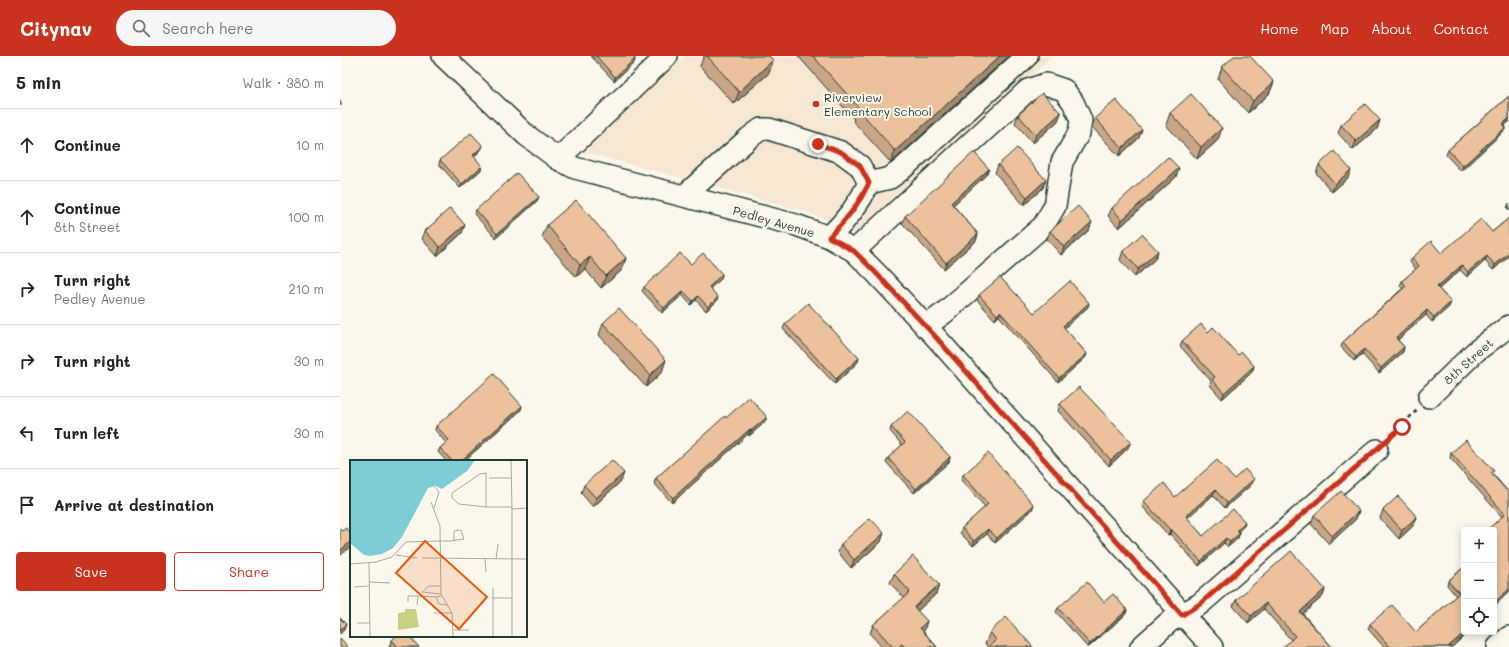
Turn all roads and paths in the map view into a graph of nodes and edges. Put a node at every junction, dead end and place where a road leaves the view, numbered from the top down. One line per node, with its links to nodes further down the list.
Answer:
1 (443, 56): 4 (street, Pedley Avenue)
2 (667, 56): 4 (street)
3 (1027, 56): 5 (street)
4 (558, 159): 6 (street, Pedley Avenue)
5 (869, 183): 6 (street); 7 (street)
6 (684, 196): 7 (street, Pedley Avenue)
7 (829, 237): 8 (street, Pedley Avenue)
8 (854, 251): 10 (street, Pedley Avenue); 10 (street)
9 (1509, 326): 11 (street, 8th Street)
10 (925, 327): 13 (street, Pedley Avenue)
11 (1428, 397): 12 (path)
12 (1377, 450): 13 (street)
13 (1182, 615): 15 (street); 16 (street, Pedley Avenue)
14 (1509, 637): 17 (street)
15 (1141, 647)
16 (1212, 647)
17 (1498, 647)

